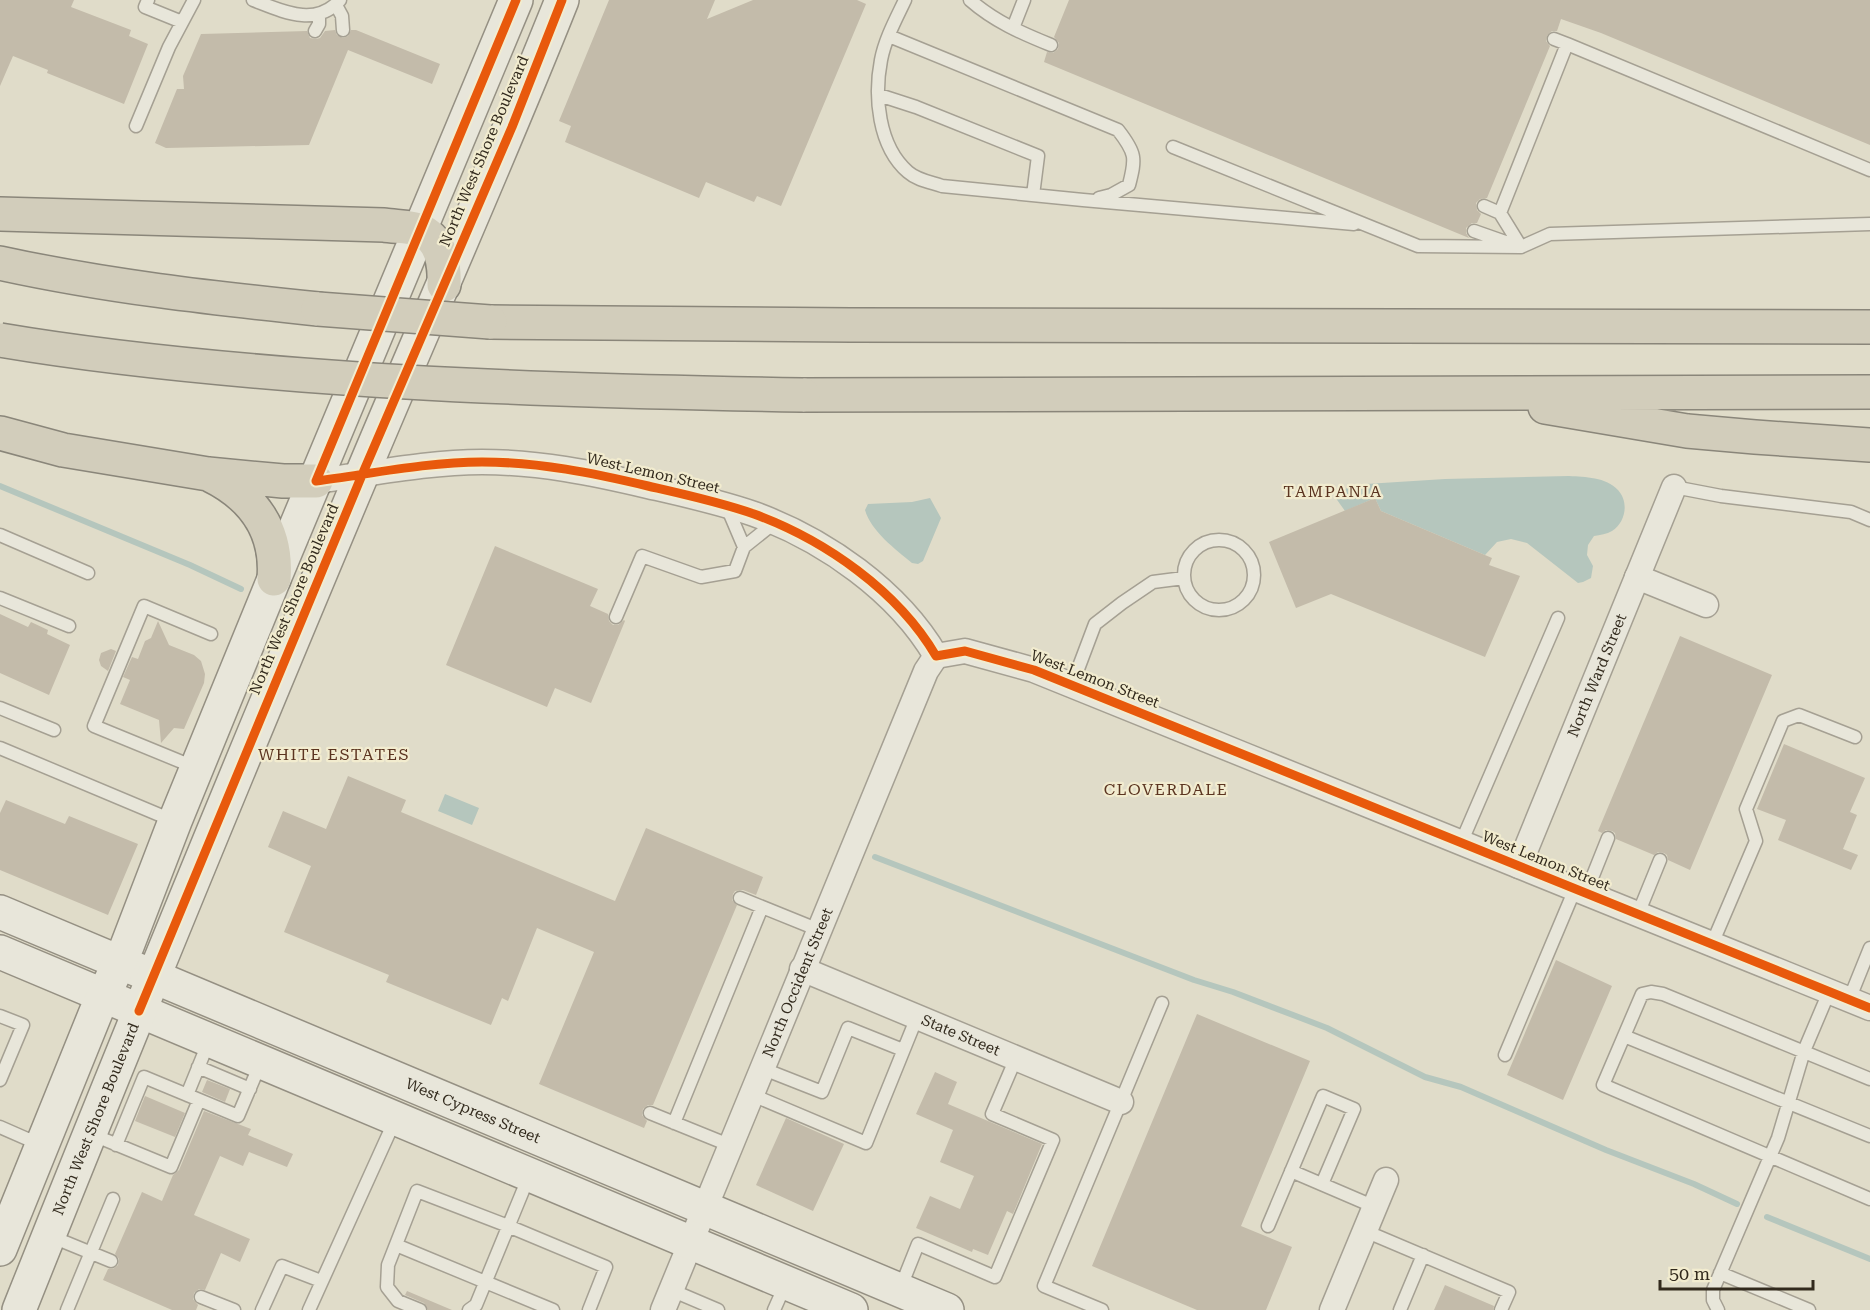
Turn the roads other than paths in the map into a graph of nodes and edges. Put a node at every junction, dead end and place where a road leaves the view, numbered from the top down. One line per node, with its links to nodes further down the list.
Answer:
1 (148, 0): 11 (lane)
2 (194, 0): 11 (lane)
3 (253, 0): 10 (lane)
4 (516, 0): 30 (main road, North West Shore Boulevard)
5 (562, 0): 34 (main road, North West Shore Boulevard)
6 (904, 0): 15 (lane)
7 (970, 0): 12 (lane)
8 (1024, 0): 12 (lane)
9 (338, 2): 10 (lane); 13 (lane)
10 (319, 15): 14 (lane)
11 (182, 22): 20 (lane)
12 (1013, 28): 18 (lane)
13 (343, 30)
14 (315, 31)
15 (889, 36): 19 (lane); 24 (lane)
16 (1554, 39): 17 (lane)
17 (1567, 44): 22 (lane); 26 (lane)
18 (1051, 45)
19 (879, 95): 23 (lane); 23 (lane)
20 (136, 126)
21 (1173, 147): 29 (lane)
22 (1870, 170)
23 (1033, 195): 24 (lane)
24 (1083, 201): 29 (lane)
25 (1484, 206): 26 (lane)
26 (1500, 213): 32 (lane)
27 (0, 214): 30 (highway)
28 (1870, 224): 32 (lane)
29 (1368, 226): 32 (lane)
30 (420, 230): 34 (highway); 43 (main road, North West Shore Boulevard)
31 (1474, 231): 32 (lane)
32 (1521, 247)
33 (0, 263): 35 (highway, bridge)
34 (444, 285): 42 (main road, North West Shore Boulevard)
35 (1870, 327)
36 (0, 340): 38 (highway, bridge)
37 (1870, 392): 38 (highway)
38 (1421, 393): 40 (highway)
39 (0, 432): 41 (highway)
40 (1870, 445)
41 (208, 474): 43 (highway); 53 (highway)
42 (362, 475): 43 (street, West Lemon Street); 45 (street, West Lemon Street); 83 (main road, North West Shore Boulevard)
43 (315, 481): 53 (main road, North West Shore Boulevard)
44 (1674, 486): 46 (lane); 51 (street, North Ward Street)
45 (727, 506): 47 (street, West Lemon Street); 49 (lane)
46 (1870, 520)
47 (774, 523): 49 (lane); 60 (street, West Lemon Street)
48 (0, 535): 50 (lane)
49 (744, 547): 56 (lane)
50 (88, 573)
51 (1637, 577): 55 (street); 71 (street, North Ward Street)
52 (1184, 578): 52 (lane); 61 (lane)
53 (274, 579): 66 (main road, North West Shore Boulevard)
54 (0, 598): 58 (lane)
55 (1706, 605)
56 (616, 617)
57 (1558, 618): 69 (lane)
58 (69, 626)
59 (211, 634): 66 (lane)
60 (936, 656): 61 (street, West Lemon Street); 77 (street, North Occident Street)
61 (1072, 685): 69 (street, West Lemon Street)
62 (0, 708): 63 (lane)
63 (54, 730)
64 (1855, 737): 78 (lane)
65 (0, 748): 67 (lane)
66 (197, 768): 67 (main road, North West Shore Boulevard)
67 (175, 821): 81 (main road, North West Shore Boulevard)
68 (1608, 838): 72 (lane)
69 (1461, 843): 71 (street, West Lemon Street)
70 (1660, 860): 76 (lane)
71 (1519, 866): 72 (street, West Lemon Street)
72 (1580, 891): 76 (street, West Lemon Street); 94 (lane)
73 (740, 898): 74 (lane)
74 (762, 907): 77 (lane); 109 (lane)
75 (0, 912): 81 (main road, West Cypress Street)
76 (1638, 914): 78 (street, West Lemon Street)
77 (819, 930): 82 (street, North Occident Street)
78 (1712, 944): 85 (street, West Lemon Street)
79 (1870, 948): 85 (lane)
80 (0, 952): 84 (main road)
81 (119, 961): 83 (main road, West Cypress Street); 84 (main road, North West Shore Boulevard)
82 (802, 969): 89 (street, State Street); 96 (street, North Occident Street)
83 (153, 976): 87 (main road, North West Shore Boulevard); 101 (main road, West Cypress Street)
84 (104, 996): 87 (main road); 113 (main road, North West Shore Boulevard)
85 (1849, 1000): 92 (lane)
86 (1162, 1003): 105 (lane)
87 (139, 1011): 93 (main road); 99 (main road, North West Shore Boulevard)
88 (0, 1016): 100 (lane)
89 (917, 1017): 91 (lane); 95 (street, State Street)
90 (1624, 1036): 92 (lane); 106 (lane); 115 (lane)
91 (903, 1050): 96 (lane); 102 (lane)
92 (1804, 1051): 98 (lane); 106 (lane)
93 (204, 1054): 97 (main road); 103 (lane)
94 (1505, 1055)
95 (1016, 1058): 105 (street, State Street); 137 (lane)
96 (761, 1068): 102 (street, North Occident Street)
97 (255, 1075): 104 (lane); 108 (main road)
98 (1870, 1078)
99 (127, 1079): 103 (lane); 112 (main road, North West Shore Boulevard)
100 (0, 1080)
101 (410, 1084): 108 (main road); 123 (main road, West Cypress Street)
102 (750, 1094): 114 (street, North Occident Street)
103 (187, 1095): 104 (lane)
104 (199, 1100): 112 (lane)
105 (1121, 1102): 153 (lane)
106 (1788, 1103): 111 (lane); 115 (lane)
107 (650, 1113): 109 (lane)
108 (395, 1119): 117 (main road); 135 (lane)
109 (674, 1123): 114 (lane)
110 (0, 1127): 113 (lane)
111 (1870, 1136)
112 (103, 1139): 127 (main road, North West Shore Boulevard)
113 (42, 1145): 130 (main road, North West Shore Boulevard)
114 (729, 1145): 123 (street, North Occident Street)
115 (1770, 1156): 121 (lane); 134 (lane)
116 (1291, 1171): 119 (lane); 119 (lane); 125 (lane)
117 (529, 1174): 124 (lane); 128 (main road)
118 (1386, 1180): 122 (street)
119 (1322, 1184): 122 (lane)
120 (113, 1199): 131 (lane)
121 (1870, 1199)
122 (1375, 1207): 126 (street)
123 (704, 1209): 128 (street, North Occident Street); 137 (main road, West Cypress Street)
124 (508, 1226): 129 (lane); 136 (lane); 149 (lane)
125 (1268, 1226)
126 (1365, 1231): 132 (lane); 154 (street)
127 (49, 1235): 131 (lane); 141 (main road, North West Shore Boulevard)
128 (691, 1242): 138 (main road); 140 (street, North Occident Street)
129 (396, 1245): 136 (lane); 146 (lane)
130 (0, 1249)
131 (90, 1253): 133 (lane); 142 (lane)
132 (1423, 1255): 155 (lane); 156 (lane)
133 (111, 1261)
134 (1720, 1273): 157 (lane); 158 (lane)
135 (321, 1281): 144 (lane); 145 (lane)
136 (485, 1282): 147 (lane); 148 (lane)
137 (899, 1290): 152 (main road, West Cypress Street)
138 (780, 1296): 151 (main road)
139 (201, 1297): 143 (lane)
140 (667, 1300): 150 (lane)
141 (19, 1310)
142 (67, 1310)
143 (234, 1310)
144 (262, 1310)
145 (309, 1310)
146 (420, 1310)
147 (469, 1310)
148 (553, 1310)
149 (589, 1310)
150 (718, 1310)
151 (851, 1310)
152 (947, 1310)
153 (1102, 1310)
154 (1332, 1310)
155 (1400, 1310)
156 (1501, 1310)
157 (1718, 1310)
158 (1809, 1310)

